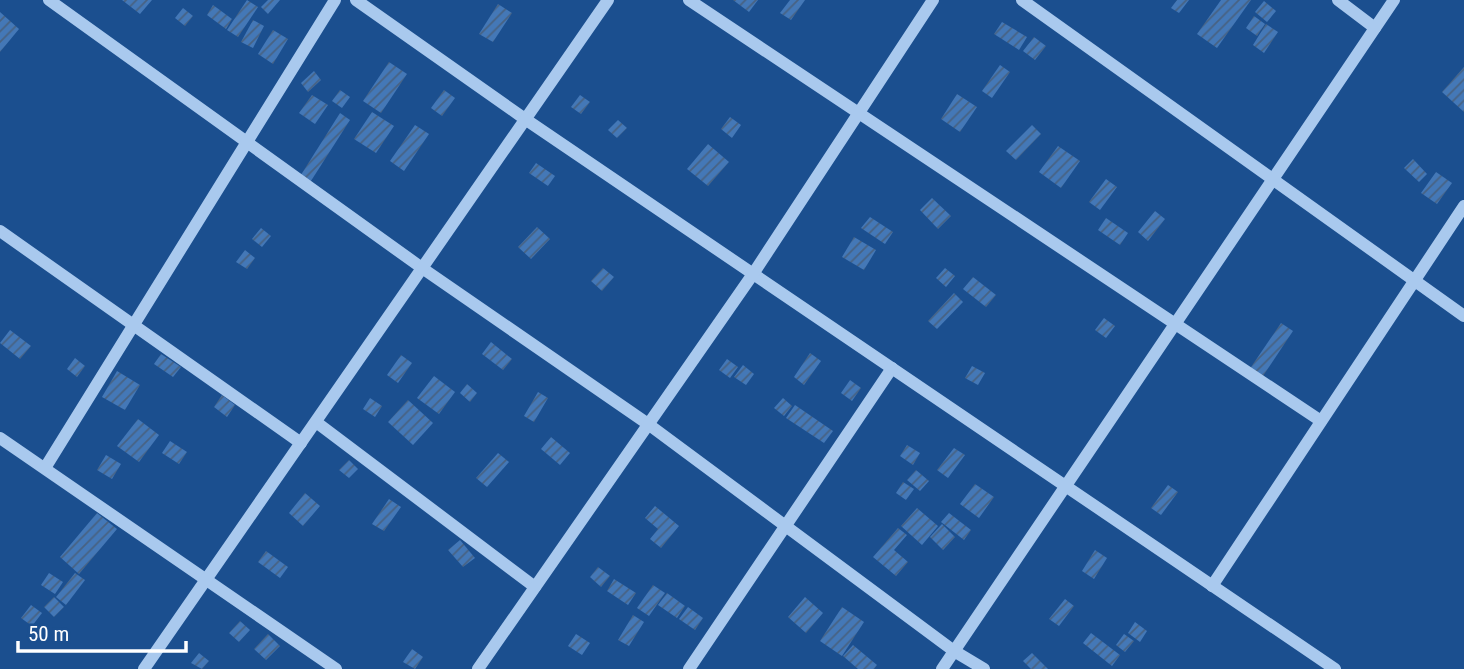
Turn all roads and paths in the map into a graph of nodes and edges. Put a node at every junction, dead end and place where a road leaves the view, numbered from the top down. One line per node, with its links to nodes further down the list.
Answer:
1 (49, 0): 13 (street)
2 (335, 0): 13 (street)
3 (356, 0): 12 (street)
4 (608, 0): 12 (street)
5 (690, 0): 11 (street)
6 (933, 0): 11 (street)
7 (1022, 0): 14 (street)
8 (1338, 0): 10 (street)
9 (1394, 0): 10 (street)
10 (1375, 28): 14 (street)
11 (859, 113): 18 (street); 21 (street)
12 (525, 119): 17 (street); 18 (street)
13 (247, 142): 17 (street); 22 (street)
14 (1273, 180): 19 (street); 21 (street)
15 (1464, 206): 19 (street)
16 (0, 232): 22 (street)
17 (422, 268): 25 (street); 26 (street)
18 (753, 274): 23 (street); 26 (street)
19 (1414, 281): 20 (street); 24 (street)
20 (1464, 317)
21 (1175, 324): 24 (street); 30 (street)
22 (133, 326): 28 (street); 29 (street)
23 (892, 368): 30 (street); 31 (street)
24 (1321, 421): 33 (street)
25 (316, 422): 28 (street); 34 (street)
26 (648, 424): 31 (street); 34 (street)
27 (0, 438): 29 (street)
28 (301, 443): 32 (street)
29 (45, 468): 32 (street)
30 (1066, 486): 33 (street); 35 (street)
31 (785, 526): 35 (street); 39 (street)
32 (206, 579): 36 (street); 37 (street)
33 (1212, 586): 42 (street)
34 (535, 587): 38 (street)
35 (954, 651): 40 (street); 41 (street)
36 (144, 669)
37 (336, 669)
38 (478, 669)
39 (689, 669)
40 (942, 669)
41 (984, 669)
42 (1335, 669)

